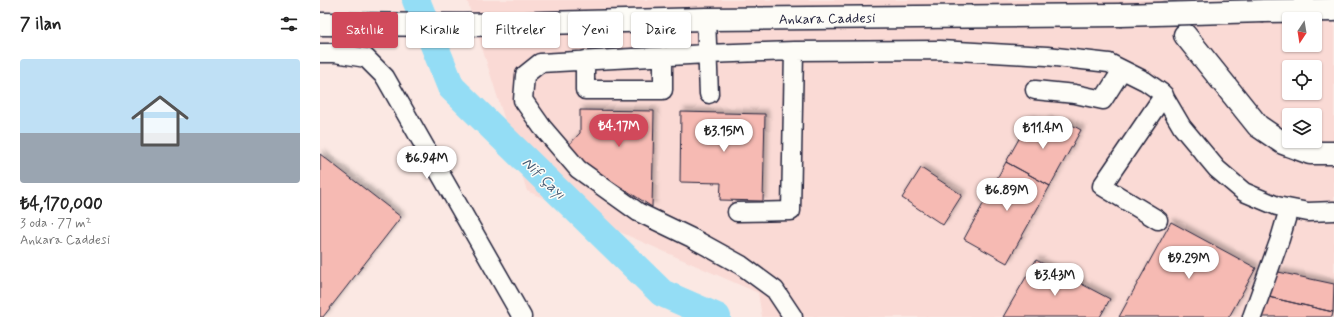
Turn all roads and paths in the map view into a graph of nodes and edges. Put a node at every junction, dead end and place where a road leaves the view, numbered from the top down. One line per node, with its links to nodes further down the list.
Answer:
1 (1312, 10): 2 (highway, Ankara Caddesi); 3 (highway); 4 (highway, Ankara Caddesi, bridge)
2 (1334, 10)
3 (1334, 16)
4 (706, 19): 5 (highway, Ankara Caddesi); 9 (street)
5 (320, 24)
6 (1185, 34): 16 (highway)
7 (794, 51): 9 (street); 12 (street); 19 (street)
8 (320, 54): 21 (street)
9 (707, 54): 10 (street); 14 (street)
10 (662, 56): 11 (street); 11 (street)
11 (585, 60): 22 (street)
12 (1122, 70): 13 (street); 15 (street)
13 (1035, 90)
14 (709, 94)
15 (1164, 95): 17 (street); 20 (street)
16 (1334, 153)
17 (1289, 209): 18 (street); 23 (street)
18 (1334, 211)
19 (737, 212)
20 (1158, 220)
21 (522, 317)
22 (793, 317)
23 (1252, 317)

